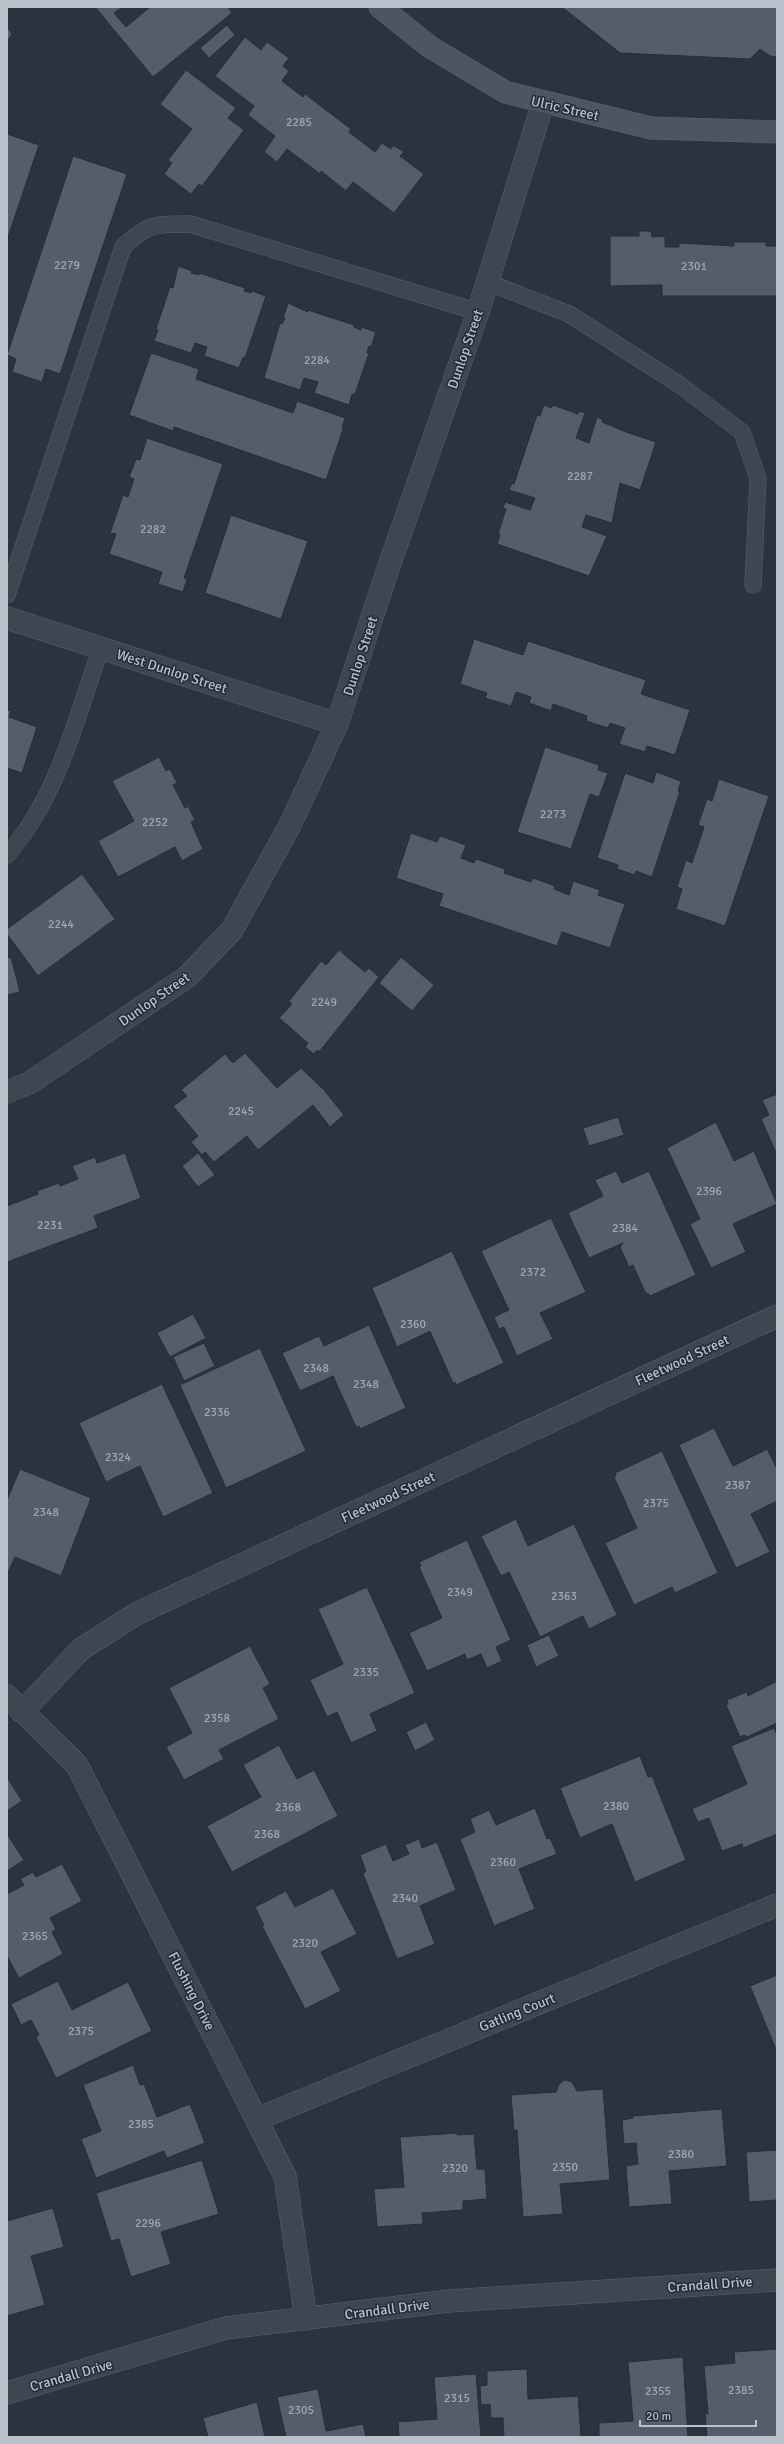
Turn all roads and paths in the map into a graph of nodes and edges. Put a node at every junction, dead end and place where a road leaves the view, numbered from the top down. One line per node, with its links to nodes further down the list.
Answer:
1 (380, 7): 2 (main road, Ulric Street)
2 (543, 103): 3 (main road, Ulric Street); 4 (street, Dunlop Street)
3 (777, 132)
4 (488, 282): 5 (street, Dunlop Street); 6 (lane)
5 (478, 312): 7 (lane); 10 (street, Dunlop Street)
6 (753, 585)
7 (7, 595)
8 (7, 618): 9 (street, West Dunlop Street)
9 (101, 648): 10 (street, West Dunlop Street); 11 (lane)
10 (337, 724): 12 (street, Dunlop Street)
11 (7, 855)
12 (7, 1092)
13 (777, 1316): 15 (street, Fleetwood Street)
14 (7, 1696): 15 (street, Flushing Drive)
15 (22, 1712): 17 (street, Flushing Drive)
16 (777, 1905): 17 (street, Gatling Court)
17 (257, 2119): 19 (street, Flushing Drive)
18 (777, 2280): 19 (street, Crandall Drive)
19 (306, 2319): 20 (street, Crandall Drive)
20 (7, 2393)

